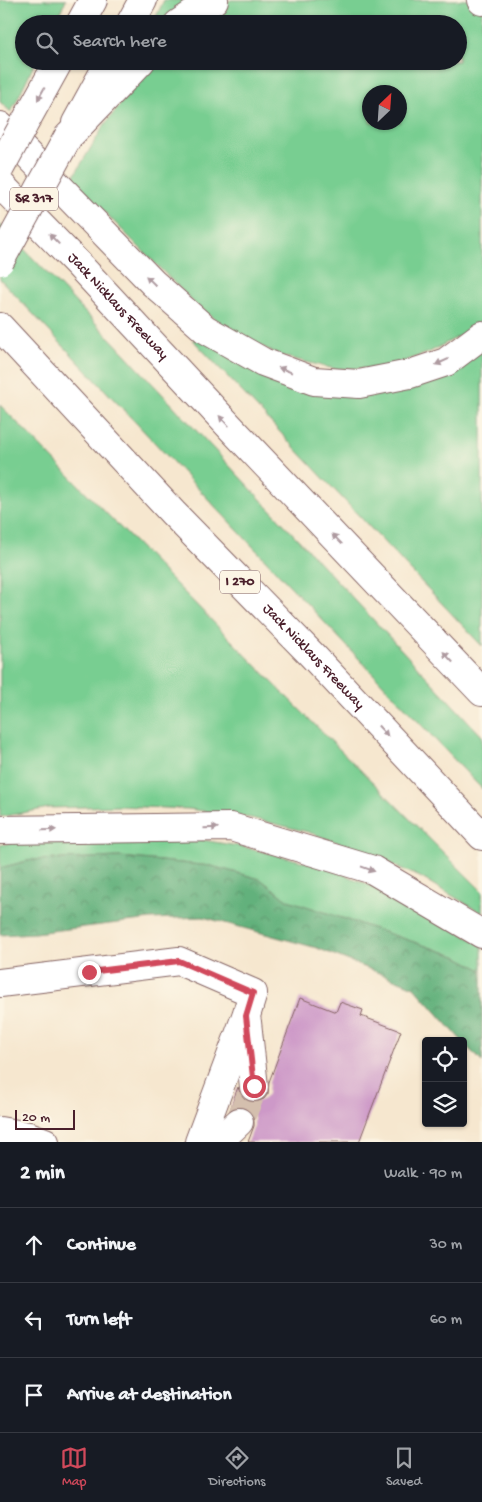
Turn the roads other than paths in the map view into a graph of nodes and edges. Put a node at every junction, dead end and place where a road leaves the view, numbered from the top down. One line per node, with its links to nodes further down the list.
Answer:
1 (93, 0): 4 (main road)
2 (144, 0): 5 (main road)
3 (214, 0): 6 (main road)
4 (85, 15)
5 (135, 15)
6 (192, 15)
7 (52, 70): 10 (main road, SR 317, one-way to 10)
8 (105, 70): 11 (main road, SR 317)
9 (132, 70): 11 (main road)
10 (12, 126): 12 (main road, SR 317, bridge); 16 (main road, one-way to 10)
11 (68, 137): 14 (main road, SR 317, bridge)
12 (0, 168)
13 (0, 184): 19 (main road, Jack Nicklaus Freeway, one-way to 13)
14 (0, 261)
15 (0, 327): 18 (main road, Jack Nicklaus Freeway / I 270)
16 (482, 335)
17 (0, 353): 18 (main road)
18 (311, 654): 21 (main road, Jack Nicklaus Freeway / I 270, one-way to 21)
19 (482, 692)
20 (0, 830): 22 (main road, one-way to 22)
21 (482, 836)
22 (482, 934)
23 (0, 983): 24 (main road)
24 (246, 1016): 25 (main road); 29 (main road)
25 (254, 1086)
26 (239, 1122): 30 (main road)
27 (0, 1131): 28 (main road)
28 (45, 1142)
29 (199, 1142)
30 (218, 1142)

